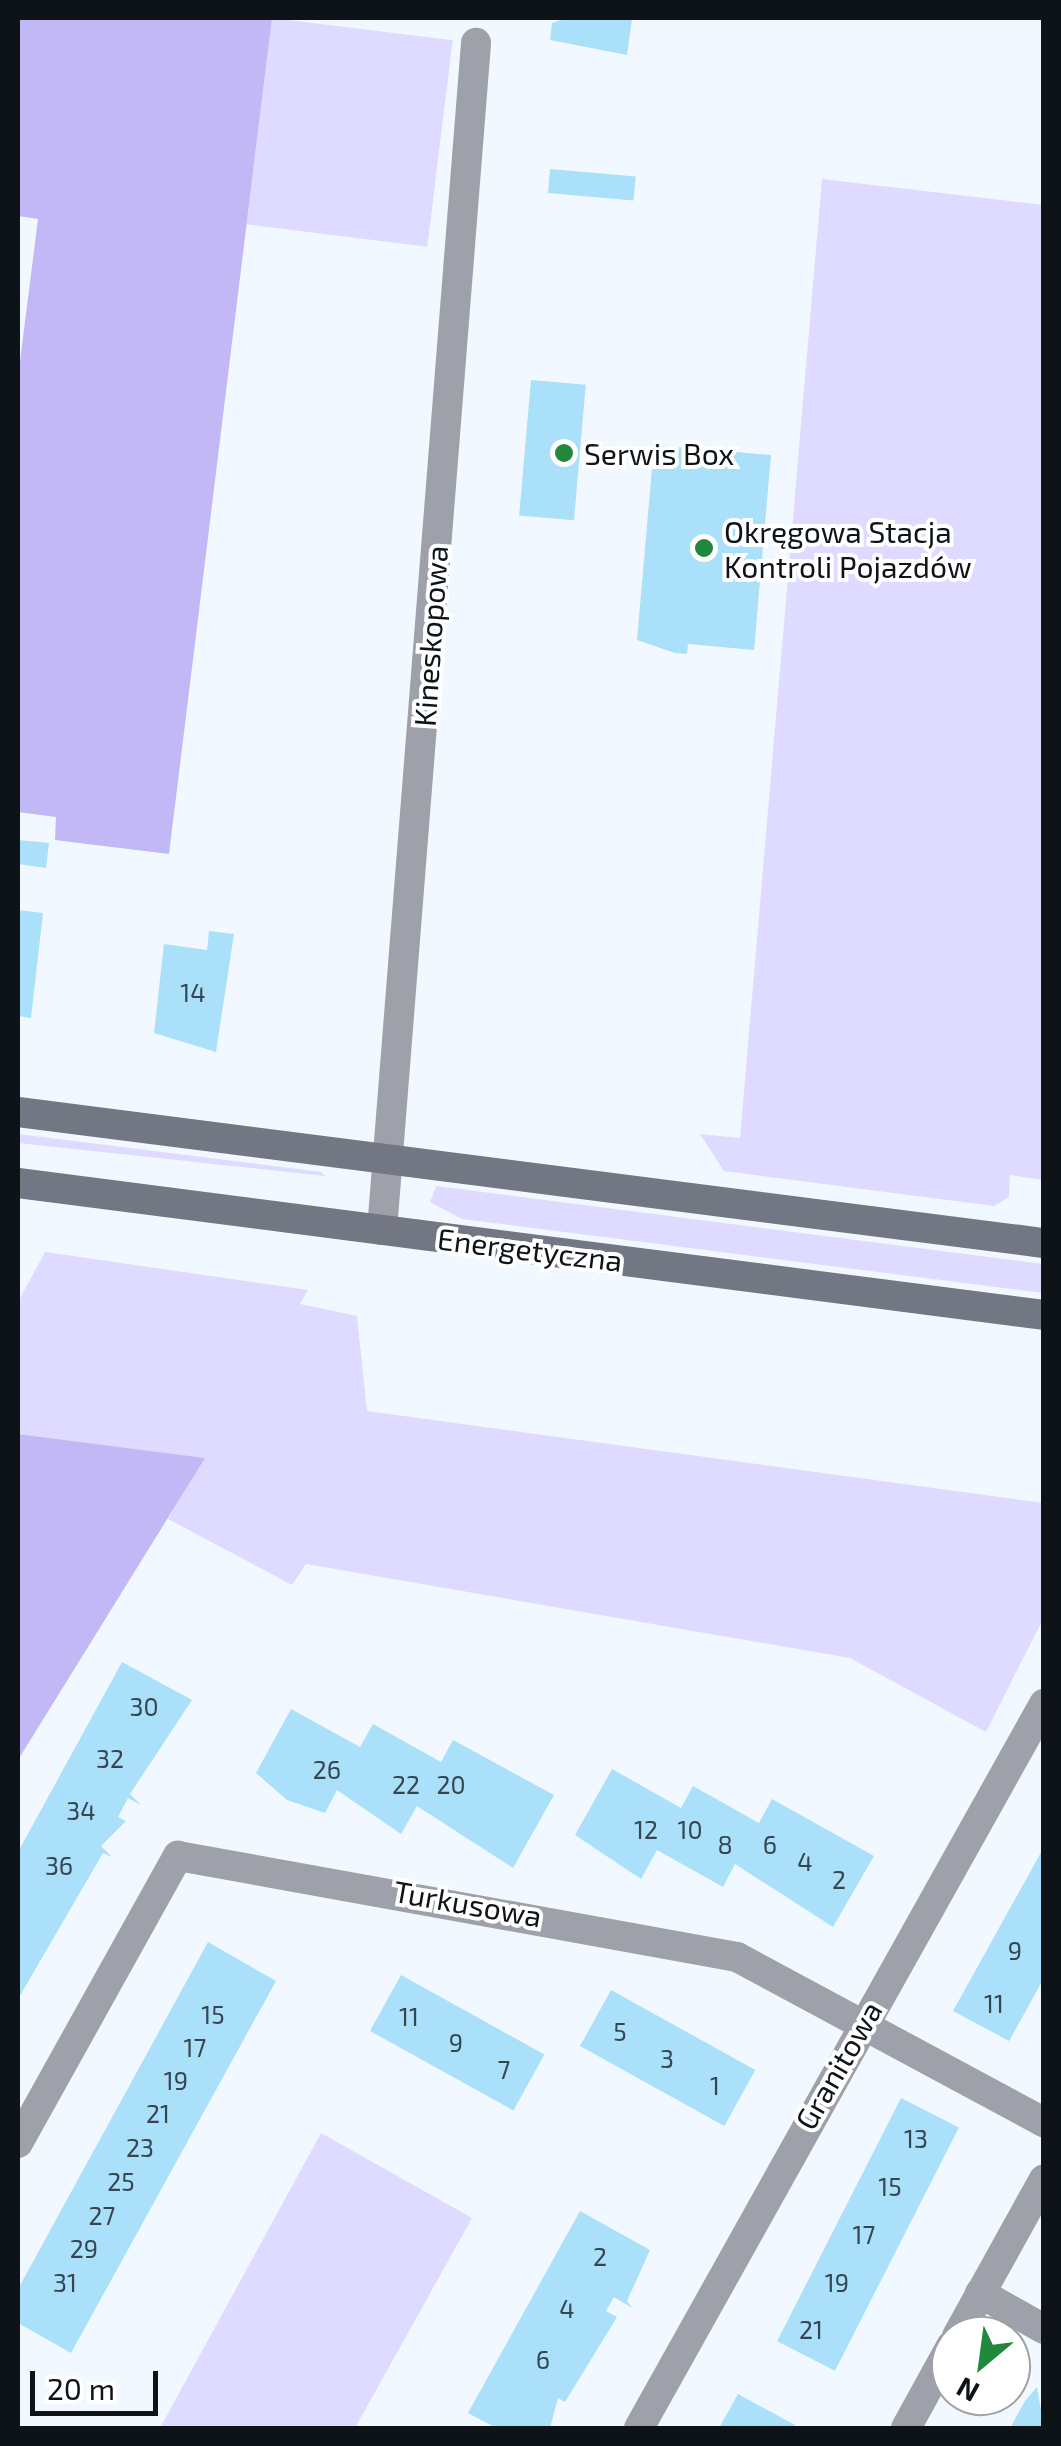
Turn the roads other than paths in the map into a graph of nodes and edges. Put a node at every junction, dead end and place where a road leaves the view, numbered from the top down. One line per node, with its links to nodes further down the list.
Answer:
1 (476, 43): 3 (street, Kineskopowa)
2 (18, 1112): 3 (street)
3 (389, 1162): 5 (street, Kineskopowa); 6 (street)
4 (18, 1182): 5 (street, Energetyczna)
5 (382, 1230): 7 (street, Energetyczna)
6 (1044, 1242)
7 (1044, 1315)
8 (1044, 1704): 9 (street, Granitowa)
9 (862, 2024): 10 (street, Turkusowa); 11 (street, Turkusowa); 17 (street, Granitowa)
10 (1044, 2122)
11 (18, 2143)
12 (1044, 2178): 13 (street)
13 (980, 2294): 14 (street); 15 (street)
14 (968, 2316)
15 (1044, 2328)
16 (931, 2382): 18 (street)
17 (639, 2428)
18 (906, 2428)

